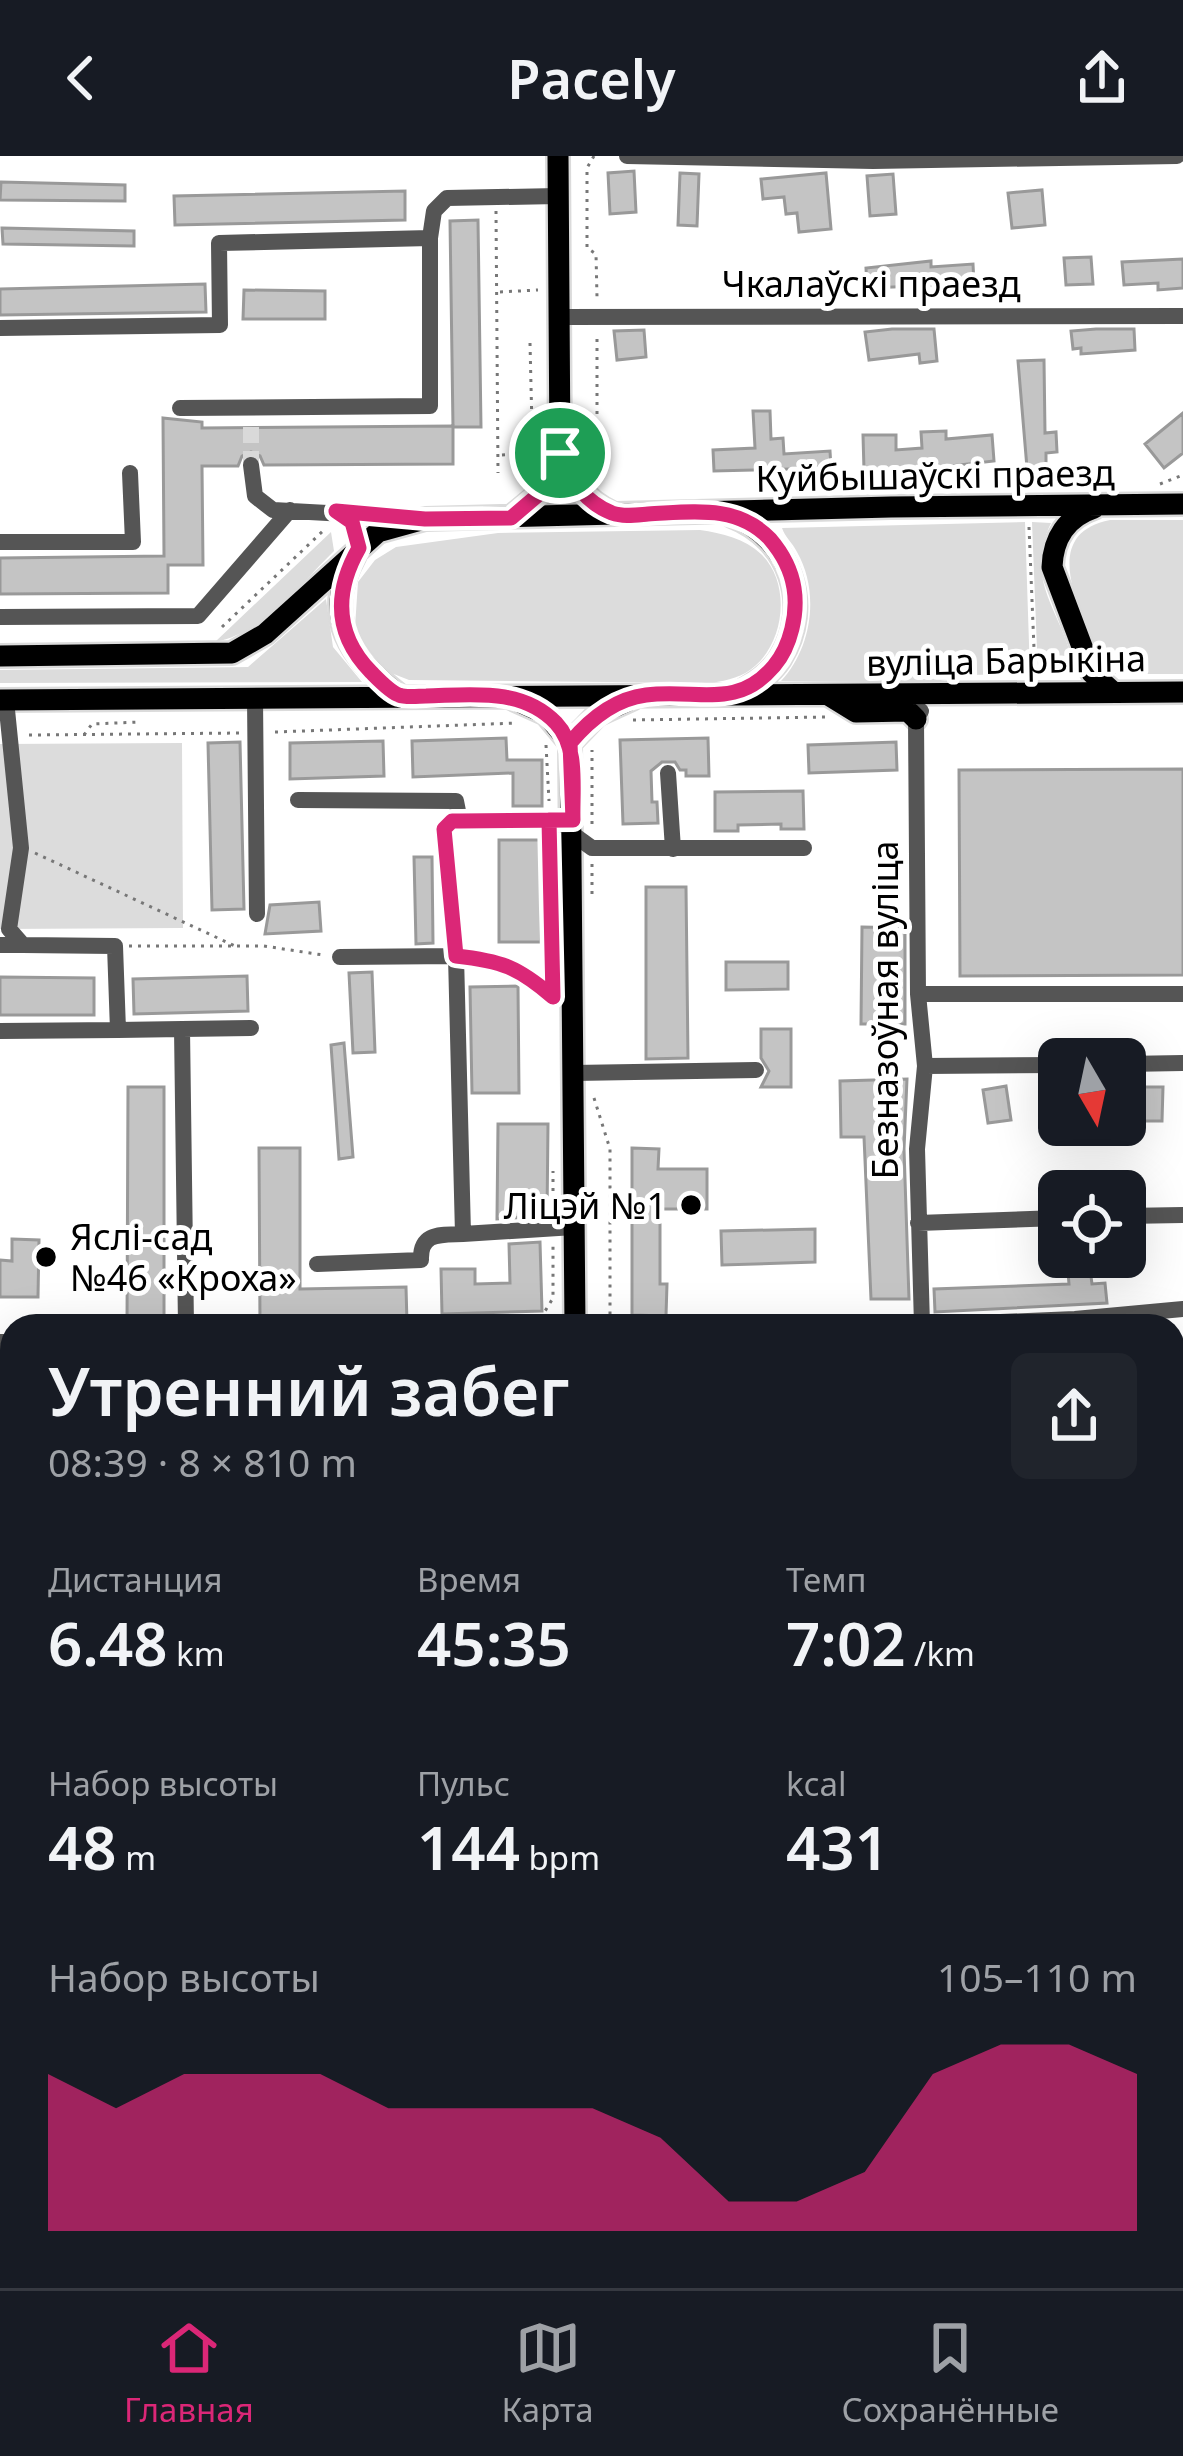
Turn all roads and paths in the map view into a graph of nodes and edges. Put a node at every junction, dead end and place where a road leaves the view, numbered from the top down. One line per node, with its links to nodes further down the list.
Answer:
1 (558, 156): 6 (main road)
2 (594, 156): 8 (path)
3 (627, 156): 4 (street)
4 (1177, 156)
5 (495, 196): 6 (street); 7 (street); 10 (path)
6 (558, 196): 12 (main road)
7 (430, 238): 13 (street); 17 (street)
8 (586, 248)
9 (546, 290): 10 (path)
10 (497, 292): 22 (path)
11 (1183, 316): 12 (street, Чкалаўскі праезд)
12 (559, 317): 21 (main road)
13 (0, 328)
14 (530, 343): 19 (path)
15 (596, 387): 20 (path)
16 (181, 408): 17 (street)
17 (251, 408): 18 (street)
18 (251, 428)
19 (532, 428)
20 (598, 452): 21 (path); 26 (path)
21 (558, 453): 22 (path); 32 (main road); 33 (main road)
22 (500, 455): 25 (path)
23 (251, 465): 29 (street)
24 (130, 473): 36 (street)
25 (498, 473)
26 (597, 482)
27 (1182, 504): 28 (main road, Куйбышаўскі праезд)
28 (1100, 506): 31 (main road, Куйбышаўскі праезд); 42 (main road)
29 (290, 510): 30 (street); 38 (street)
30 (336, 511): 34 (street); 37 (street); 39 (path)
31 (720, 511): 32 (main road, Куйбышаўскі праезд); 48 (main road)
32 (618, 515): 33 (main road, Куйбышаўскі праезд)
33 (511, 518): 34 (main road)
34 (425, 519): 37 (main road)
35 (1028, 519): 41 (path)
36 (0, 542)
37 (359, 548): 40 (main road); 47 (main road)
38 (0, 617)
39 (222, 627)
40 (0, 656)
41 (1035, 674)
42 (1112, 692): 43 (main road, вуліца Барыкіна); 46 (main road, вуліца Барыкіна)
43 (1183, 692)
44 (502, 694): 45 (main road, вуліца Барыкіна); 47 (main road, вуліца Барыкіна); 60 (main road)
45 (645, 695): 48 (main road, вуліца Барыкіна); 60 (main road)
46 (920, 695): 51 (main road, вуліца Барыкіна); 52 (street, Безназоўная вуліца)
47 (400, 696): 49 (main road, вуліца Барыкіна)
48 (733, 696): 51 (main road, вуліца Барыкіна)
49 (255, 698): 50 (main road, вуліца Барыкіна); 56 (street)
50 (3, 700): 57 (street)
51 (830, 706): 52 (main road, вуліца Барыкіна); 53 (path)
52 (916, 719): 77 (street, Безназоўная вуліца)
53 (631, 720)
54 (141, 722): 59 (path)
55 (529, 723): 56 (path)
56 (255, 732): 59 (path); 69 (street)
57 (11, 734): 59 (path); 66 (street)
58 (538, 734): 63 (path)
59 (84, 735)
60 (570, 743): 65 (main road)
61 (668, 773): 68 (street)
62 (298, 800): 64 (street)
63 (549, 820): 64 (street); 65 (street); 70 (path)
64 (460, 821): 75 (street)
65 (573, 827): 68 (street); 89 (main road)
66 (21, 848): 72 (street); 74 (path)
67 (804, 848): 68 (street)
68 (673, 849)
69 (256, 914)
70 (551, 930)
71 (0, 945): 72 (street)
72 (23, 945): 73 (street)
73 (116, 946): 74 (path); 83 (street)
74 (235, 946): 76 (path)
75 (456, 956): 76 (street); 79 (path); 96 (street)
76 (340, 957)
77 (918, 994): 78 (street); 87 (street, Безназоўная вуліца)
78 (1183, 994)
79 (553, 997)
80 (251, 1028): 81 (street)
81 (182, 1029): 83 (street); 99 (street)
82 (0, 1030): 83 (street)
83 (118, 1030)
84 (1183, 1063): 86 (street)
85 (1038, 1064): 87 (street)
86 (1146, 1064)
87 (925, 1066): 94 (street, Безназоўная вуліца)
88 (756, 1070): 89 (street)
89 (582, 1073): 95 (main road); 102 (path)
90 (553, 1186): 95 (path)
91 (1183, 1215): 92 (street)
92 (1146, 1216)
93 (1038, 1219): 94 (street)
94 (918, 1223): 103 (street, Безназоўная вуліца)
95 (564, 1228): 96 (street); 100 (path); 101 (main road)
96 (463, 1234): 97 (street)
97 (317, 1264)
98 (1183, 1310): 104 (street)
99 (186, 1314)
100 (543, 1314)
101 (574, 1314)
102 (610, 1314)
103 (922, 1314)
104 (1135, 1314)

